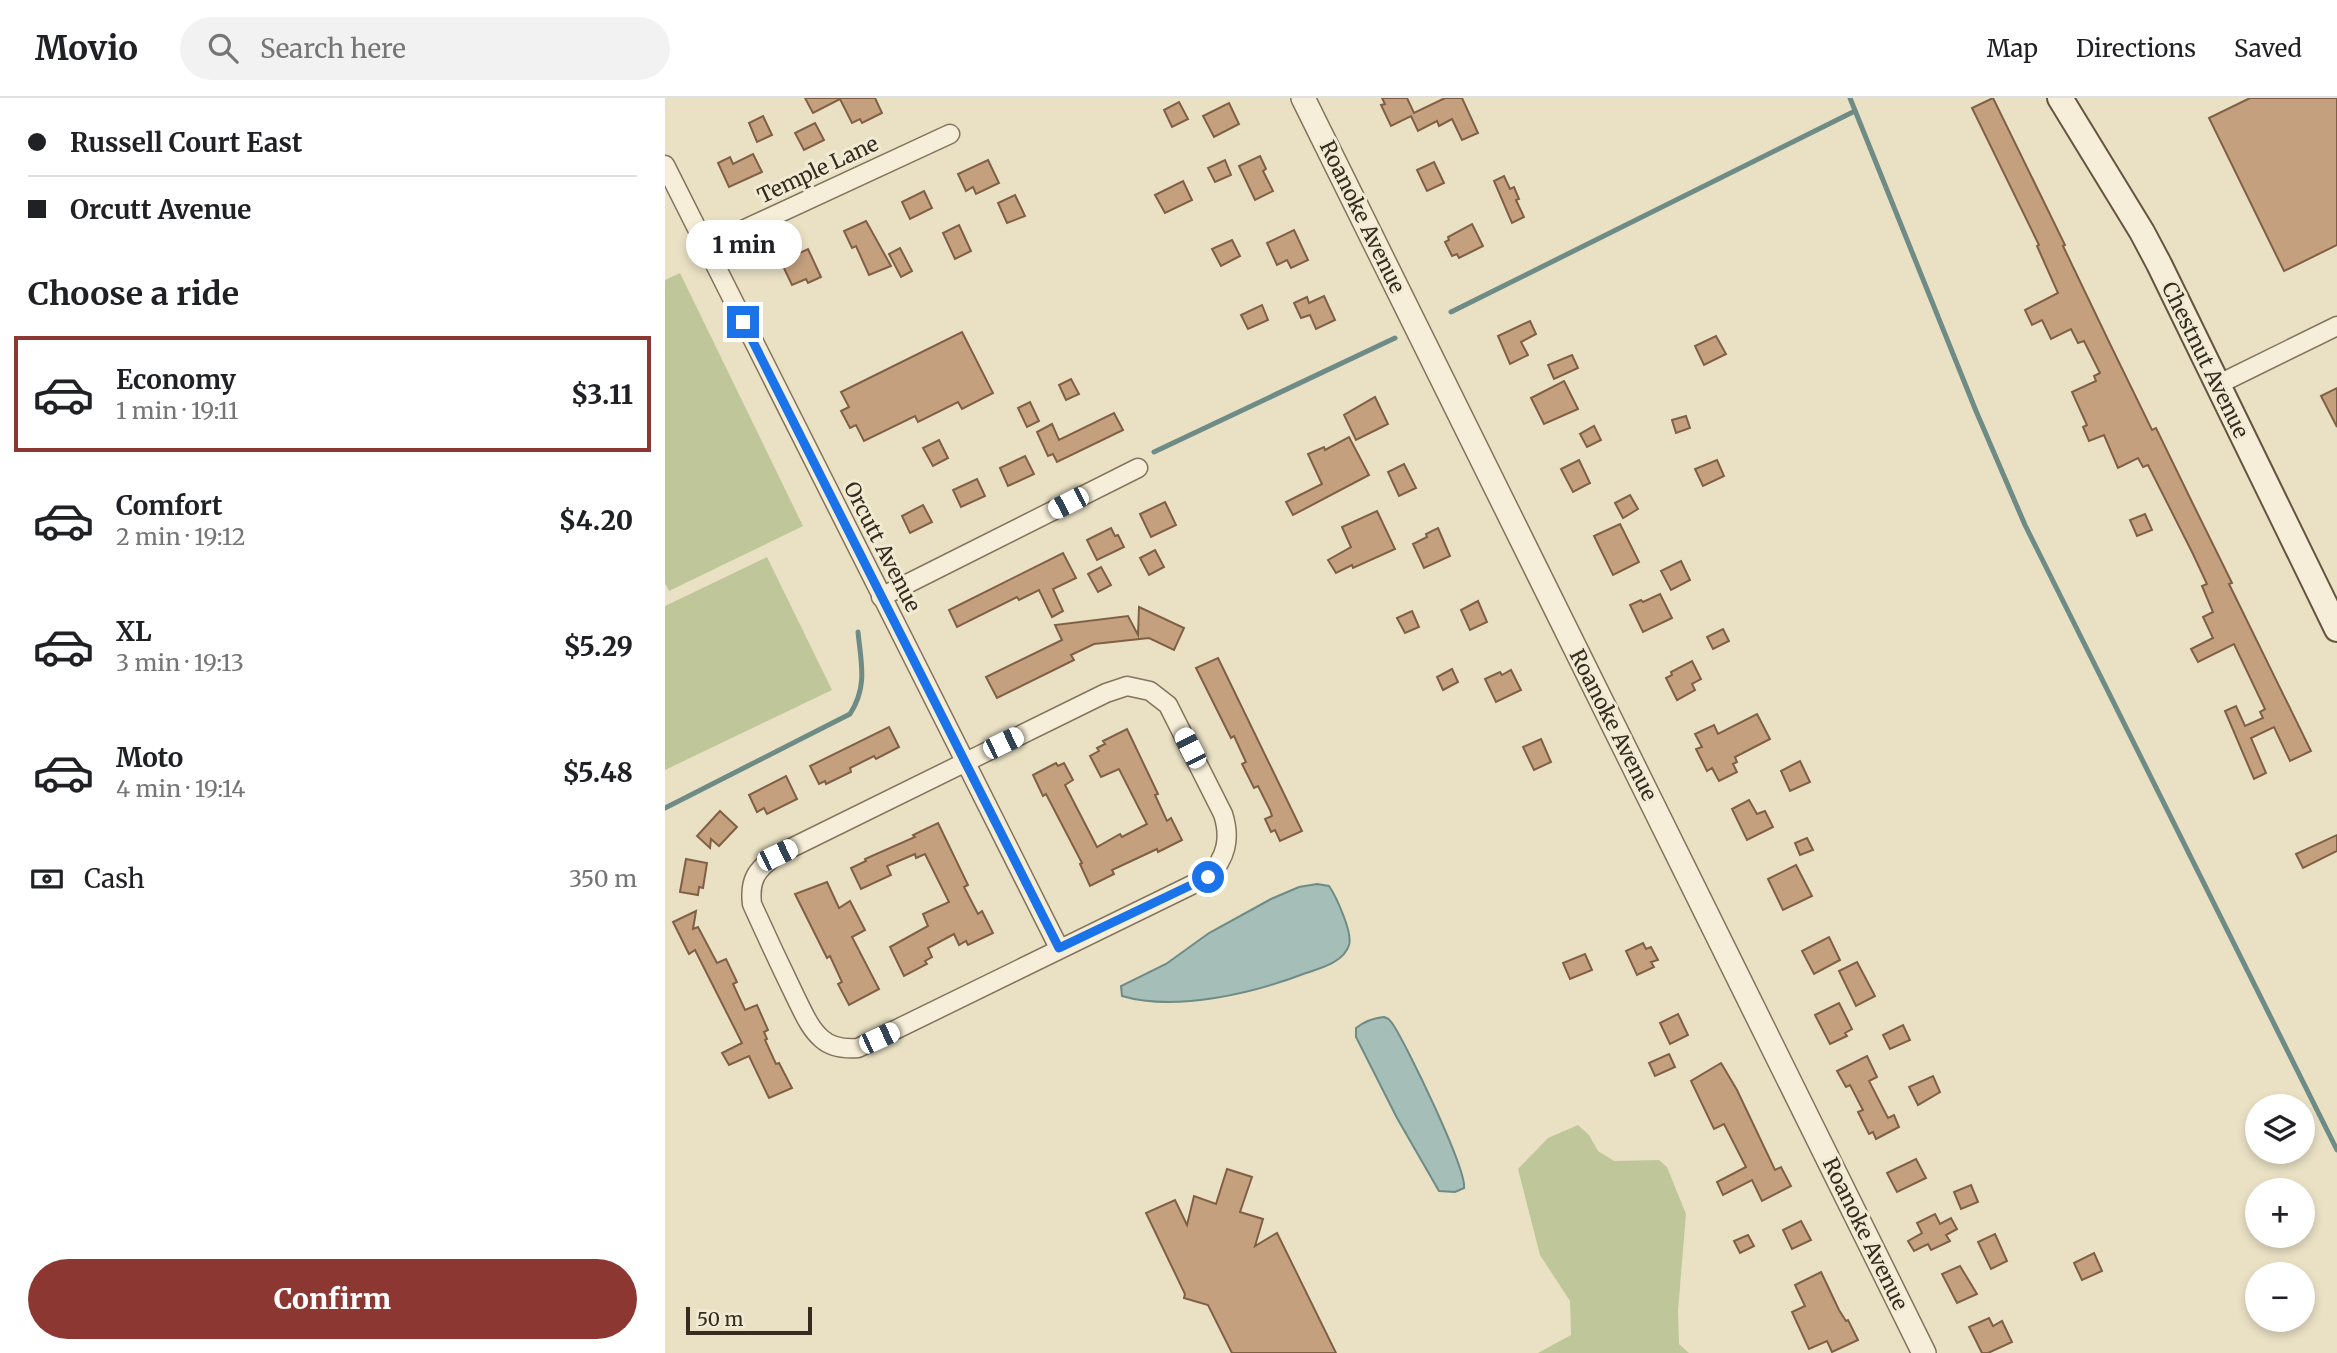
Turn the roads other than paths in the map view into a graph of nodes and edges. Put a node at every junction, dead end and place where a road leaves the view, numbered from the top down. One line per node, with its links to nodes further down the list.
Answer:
1 (1303, 98): 13 (street, Roanoke Avenue)
2 (2060, 98): 7 (main road, Chestnut Avenue)
3 (950, 134): 5 (street, Temple Lane)
4 (665, 165): 5 (street, Orcutt Avenue)
5 (706, 247): 9 (street, Orcutt Avenue)
6 (2337, 326): 7 (street)
7 (2217, 385): 10 (main road, Chestnut Avenue)
8 (1138, 468): 9 (street)
9 (881, 597): 11 (street, Orcutt Avenue)
10 (2337, 629)
11 (964, 761): 12 (street, Orcutt Avenue); 12 (street); 12 (street)
12 (1059, 948)
13 (1924, 1353)

